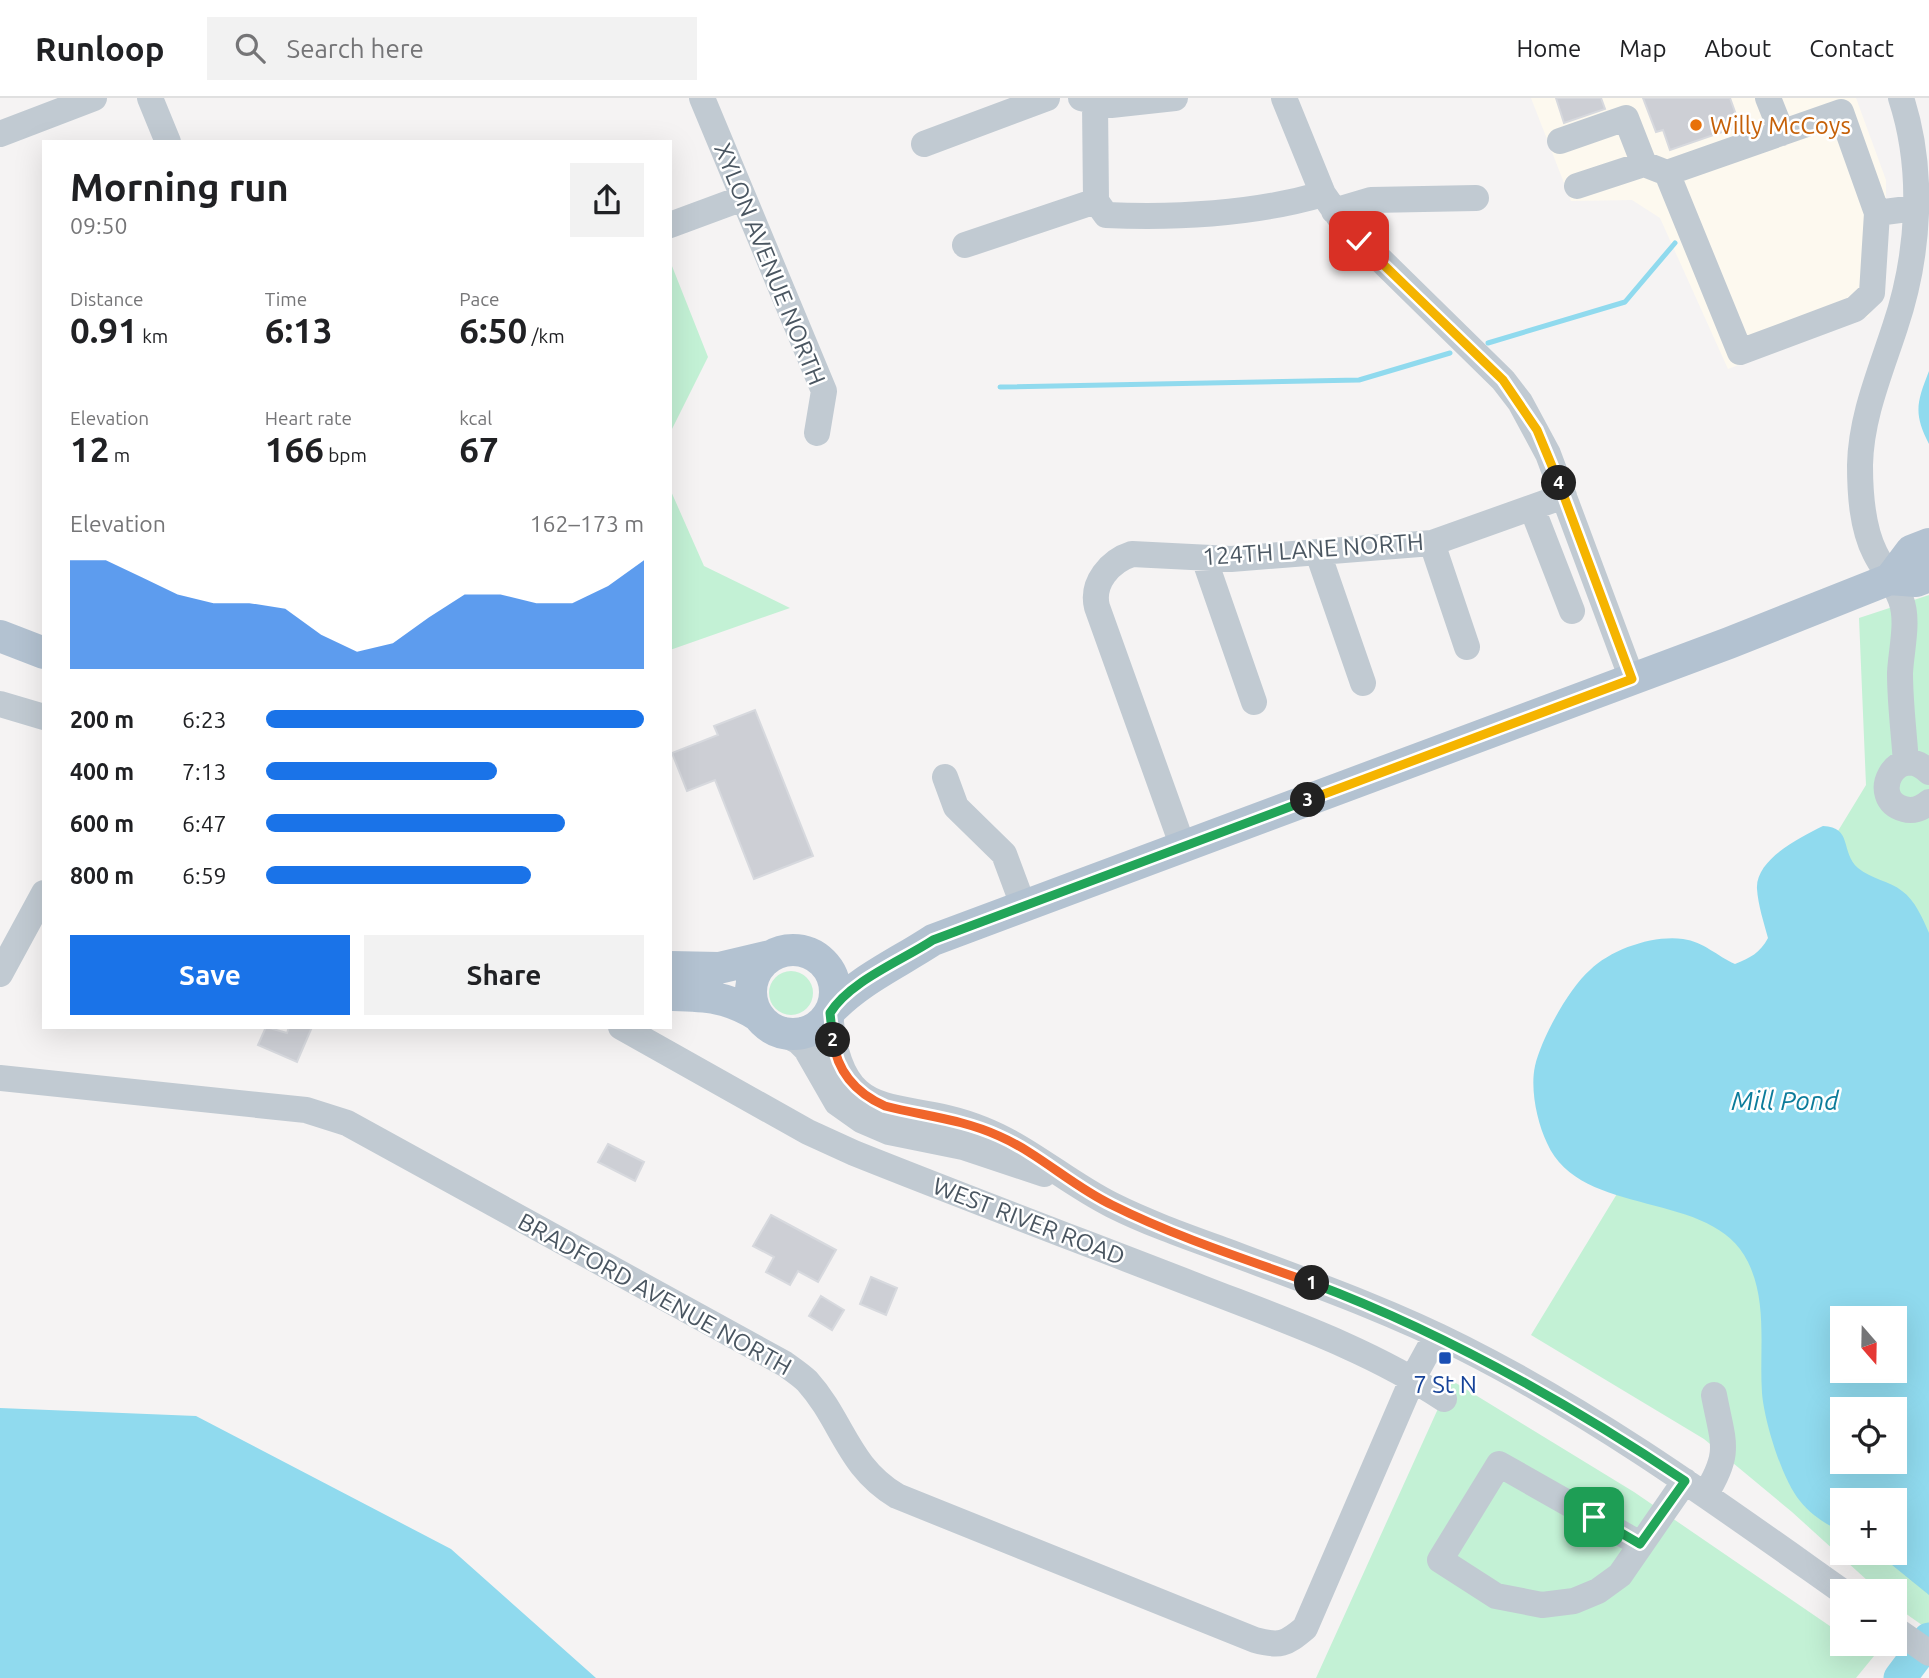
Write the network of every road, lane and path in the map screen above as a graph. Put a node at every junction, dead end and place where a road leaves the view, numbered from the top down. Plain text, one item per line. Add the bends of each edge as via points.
1 (94, 98) edge
2 (150, 98) edge
3 (702, 98) edge
4 (1047, 98) edge
5 (1175, 98) edge
6 (1284, 98) edge
7 (1768, 98) edge
8 (1901, 98) edge
9 (1088, 100) edge
10 (1838, 105) edge
11 (1782, 133) junction
12 (0, 134) edge
13 (167, 140) edge
14 (1560, 141) dead end
15 (924, 144) dead end
16 (1655, 169) junction
17 (1577, 186) dead end
18 (743, 198) junction
19 (1476, 198) dead end
20 (1096, 201) junction
21 (1328, 202) junction
22 (1916, 208) junction
23 (1877, 213) junction
24 (672, 224) edge
25 (965, 245) dead end
26 (817, 433) dead end
27 (1564, 496) junction
28 (1532, 508) junction
29 (1432, 543) junction
30 (1929, 544) edge
31 (1318, 553) junction
32 (1204, 558) junction
33 (1929, 576) edge
34 (1890, 579) junction
35 (1572, 611) dead end
36 (0, 636) edge
37 (1467, 647) dead end
38 (42, 652) edge
39 (1632, 679) junction
40 (1363, 682) dead end
41 (1254, 702) dead end
42 (0, 704) edge
43 (42, 716) edge
44 (1917, 768) edge
45 (945, 777) dead end
46 (1929, 802) edge
47 (1183, 847) junction
48 (42, 897) edge
49 (1023, 905) junction
50 (933, 940) junction
51 (770, 956) junction
52 (815, 956) junction
53 (672, 967) edge
54 (0, 974) edge
55 (672, 995) edge
56 (831, 1011) junction
57 (768, 1024) junction
58 (625, 1029) edge
59 (0, 1078) edge
60 (1069, 1182) junction
61 (1436, 1336) junction
62 (1413, 1378) junction
63 (1714, 1395) dead end
64 (1444, 1399) dead end
65 (1695, 1488) junction
66 (1640, 1544) junction
67 (1830, 1583) edge
68 (1907, 1638) edge
69 (1929, 1653) edge

1 - 12 street
2 - 13 street
3 - 18 street, XYLON AVENUE NORTH
4 - 15 street
5 - 9 street via 1111,105
6 - 21 street
7 - 11 street
8 - 22 street via 1911,140
9 - 20 street
10 - 11 street
10 - 23 street
11 - 16 street
14 - 16 street via 1626,118
16 - 17 street
16 - 23 street via 1740,352 1855,309 1872,293
18 - 24 street
18 - 26 street, XYLON AVENUE NORTH via 824,391
19 - 21 street
20 - 21 street via 1106,215 1146,217
20 - 25 street
21 - 27 street via 1359,241 1503,380 1537,430
22 - 23 street
22 - 34 street via 1907,285 1862,435 1862,509 1874,551
27 - 28 street, 124TH LANE NORTH
27 - 39 street
28 - 29 street, 124TH LANE NORTH
28 - 35 street
29 - 31 street, 124TH LANE NORTH
29 - 37 street
30 - 34 main road via 1911,551
31 - 32 street, 124TH LANE NORTH
31 - 40 street
32 - 41 street
32 - 47 street, 124TH LANE NORTH via 1150,553 1120,558 1096,590 1099,614
33 - 34 main road via 1916,581
34 - 39 main road
34 - 44 street via 1902,600 1900,674
36 - 38 main road
39 - 47 main road
42 - 43 street
44 - 46 street via 1899,766 1888,777 1889,798 1908,810
45 - 49 street via 956,807 1004,854
47 - 49 main road
48 - 54 street
49 - 50 main road
50 - 52 main road via 891,946 844,962
50 - 56 main road via 878,972
51 - 52 main road via 794,949
51 - 53 main road via 719,968
51 - 57 main road via 756,972 751,996
52 - 56 main road via 832,974
55 - 57 main road, WEST RIVER ROAD via 718,997 740,1004
56 - 57 main road via 811,1029 798,1033
56 - 60 street, WEST RIVER ROAD via 839,1065 865,1096 885,1106 950,1119 1001,1136
57 - 60 street, WEST RIVER ROAD via 798,1041 837,1102 874,1127 963,1147
58 - 62 street, WEST RIVER ROAD via 854,1153 1240,1303
59 - 62 street, BRADFORD AVENUE NORTH via 306,1110 347,1122 785,1364 806,1381 872,1479 897,1496 1274,1645 1290,1641 1305,1628
60 - 61 street, WEST RIVER ROAD via 1155,1224 1349,1297
61 - 62 street
61 - 65 street, WEST RIVER ROAD via 1549,1395
62 - 64 street, WEST RIVER ROAD
63 - 65 street via 1724,1451 1721,1470
65 - 66 street
65 - 67 street, WEST RIVER ROAD
66 - 66 street via 1499,1464 1440,1560 1496,1596 1542,1605 1574,1601 1598,1591 1620,1575
68 - 69 street

